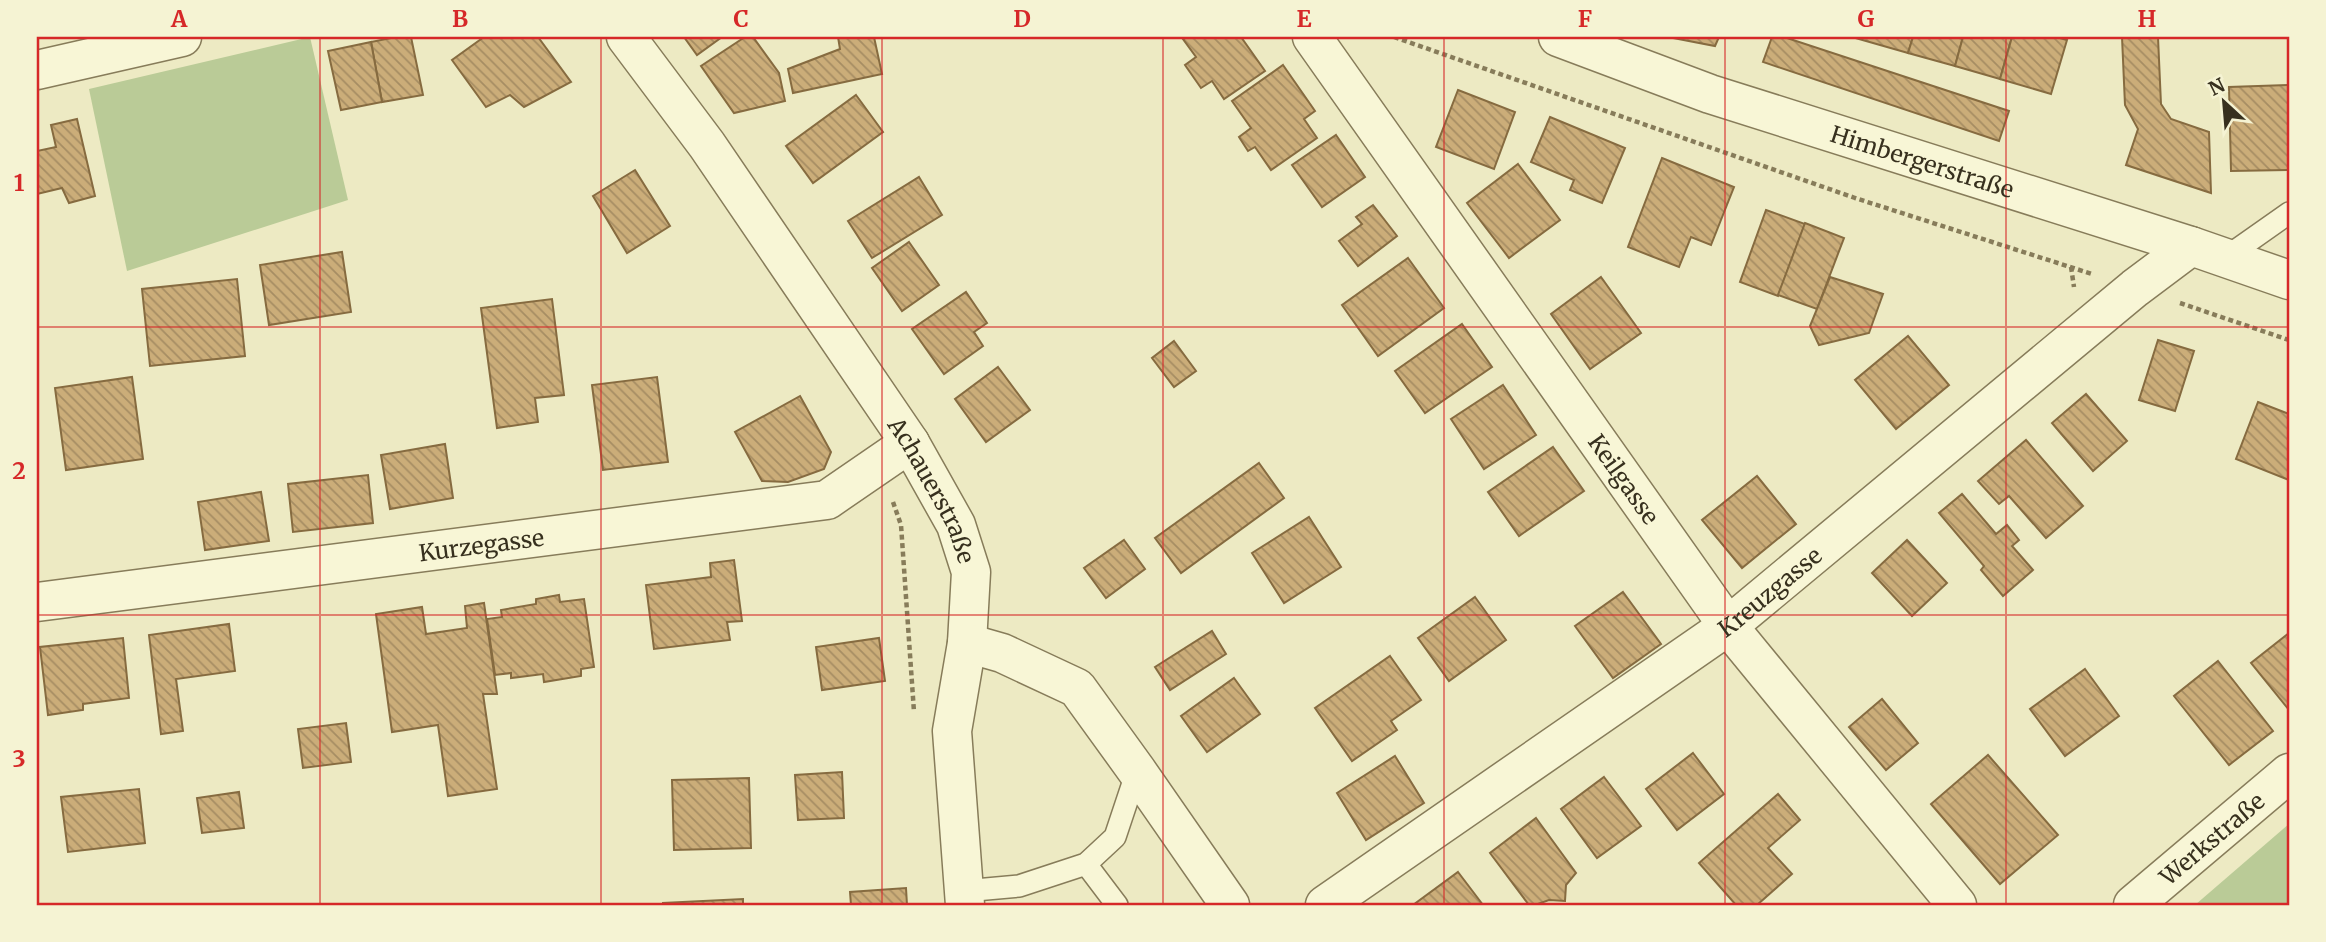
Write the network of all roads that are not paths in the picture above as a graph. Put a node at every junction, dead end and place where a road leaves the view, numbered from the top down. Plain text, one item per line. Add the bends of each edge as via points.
1 (182, 37) edge
2 (626, 37) edge
3 (1312, 37) edge
4 (1558, 37) edge
5 (99, 46) edge
6 (37, 70) edge
7 (2289, 213) edge
8 (2208, 252) junction
9 (2289, 280) edge
10 (895, 453) junction
11 (37, 602) edge
12 (1728, 626) junction
13 (967, 643) junction
14 (1137, 771) junction
15 (2289, 773) edge
16 (1086, 864) junction
17 (1020, 896) edge
18 (965, 898) edge
19 (1117, 905) edge
20 (1230, 905) edge
21 (1325, 905) edge
22 (1957, 905) edge
23 (2133, 905) edge

1 - 5 street
2 - 10 street, Achauerstraße via 707,145
3 - 12 street, Keilgasse
4 - 8 street, Himbergerstraße via 1710,94
5 - 6 street
7 - 8 lane
8 - 9 street, Himbergerstraße
8 - 12 street, Kreuzgasse via 2135,288
10 - 11 street, Kurzegasse via 827,500
10 - 13 street, Achauerstraße via 956,525 971,572
12 - 21 street, Kreuzgasse
12 - 22 street, Keilgasse
13 - 14 street via 1002,653 1077,688
13 - 18 street, Achauerstraße via 952,731
14 - 16 lane via 1115,837
14 - 20 street
15 - 23 street, Werkstraße
16 - 17 lane
16 - 19 lane
17 - 18 lane

